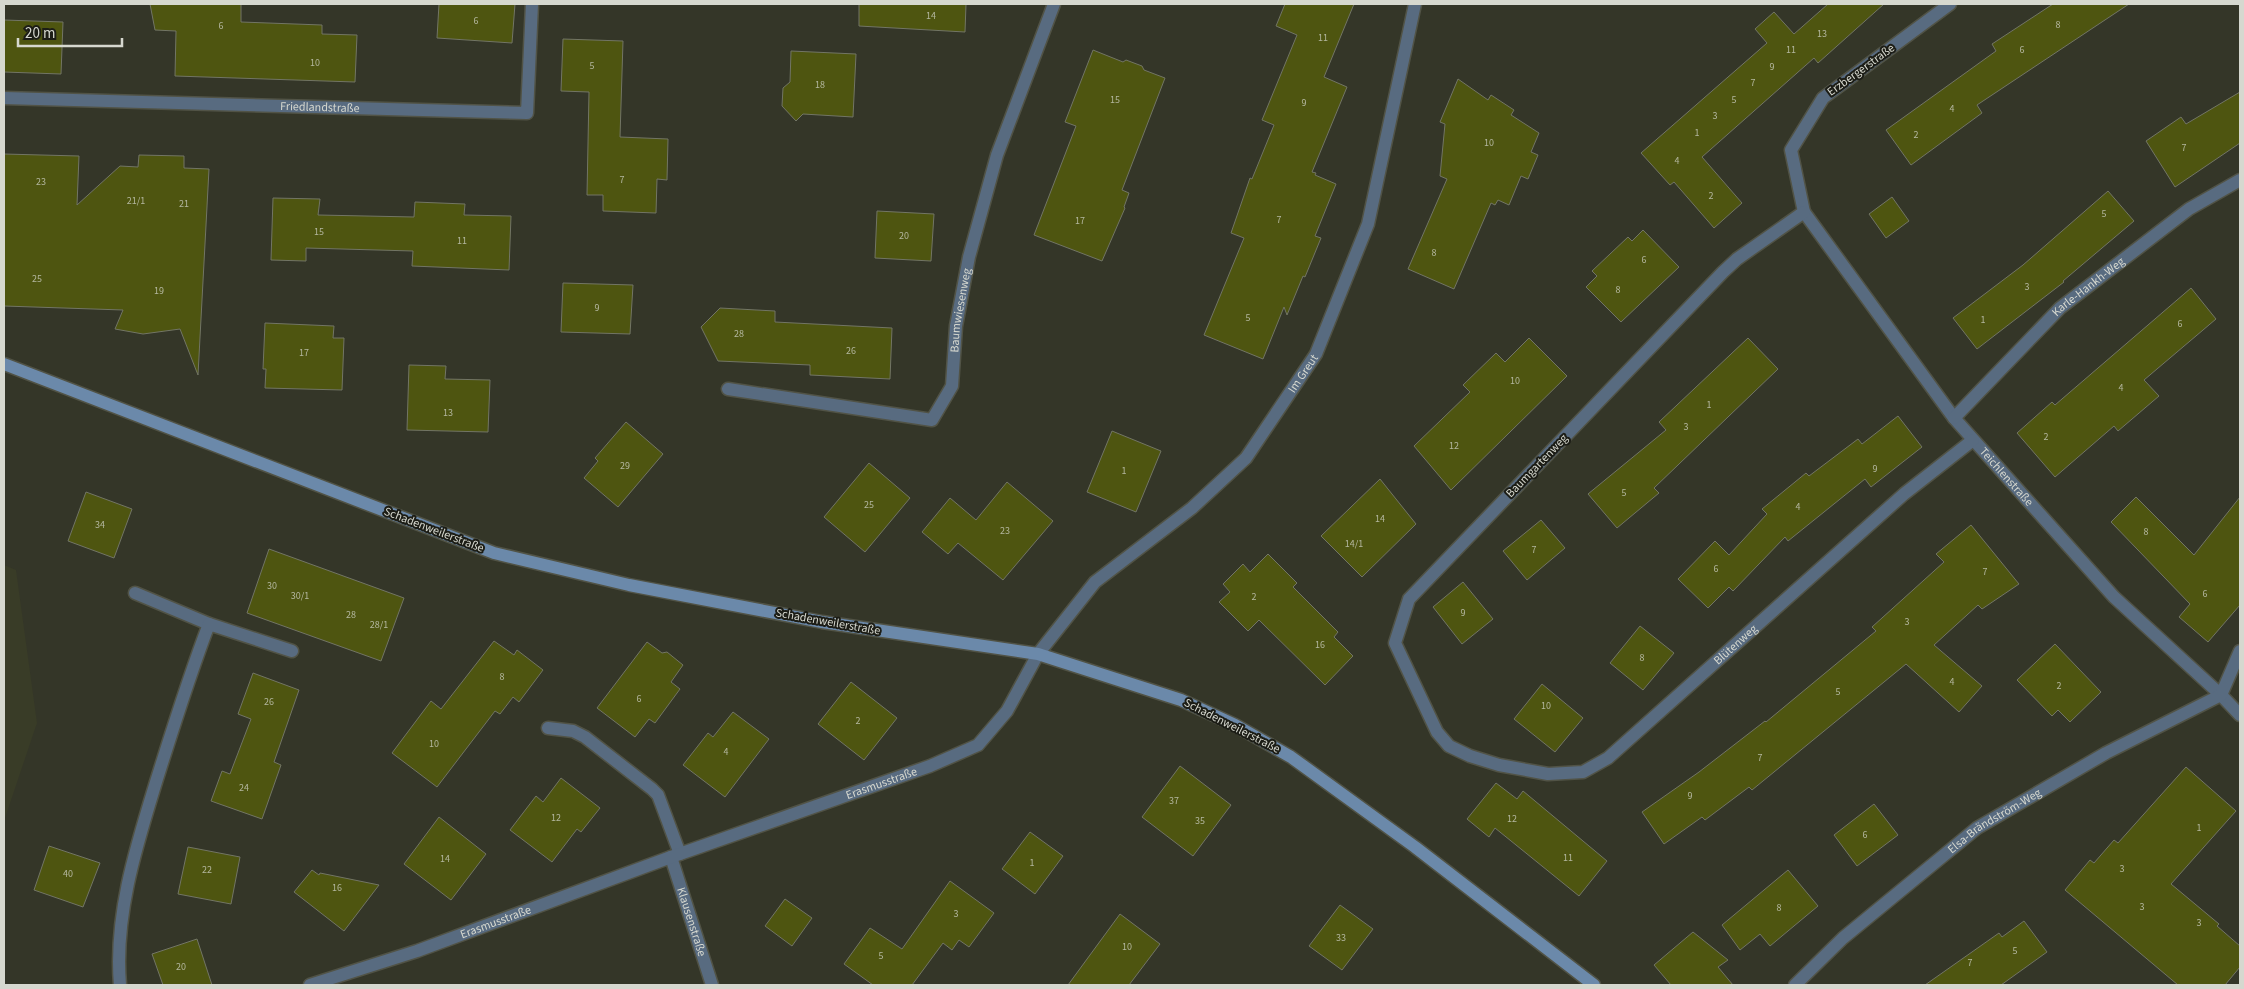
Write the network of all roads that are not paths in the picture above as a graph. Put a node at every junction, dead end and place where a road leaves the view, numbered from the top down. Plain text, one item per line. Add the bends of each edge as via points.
1 (532, 4) edge
2 (1054, 4) edge
3 (1415, 4) edge
4 (1950, 4) edge
5 (4, 98) edge
6 (2240, 180) edge
7 (1804, 212) junction
8 (4, 364) edge
9 (728, 389) dead end
10 (1954, 418) junction
11 (1973, 440) junction
12 (136, 593) dead end
13 (209, 624) junction
14 (292, 651) dead end
15 (2240, 651) edge
16 (1038, 654) junction
17 (2221, 695) junction
18 (2240, 716) edge
19 (548, 728) dead end
20 (1470, 756) joint
21 (676, 856) junction
22 (120, 985) edge
23 (310, 985) edge
24 (712, 985) edge
25 (1594, 985) edge
26 (1794, 985) edge

1 - 5 street, Friedlandstraße via 526,113
2 - 9 street, Baumwiesenweg via 996,155 969,257 956,326 952,386 932,420
3 - 16 street, Im Greut via 1368,224 1316,354 1246,458 1192,508 1094,582
4 - 7 street, Erzbergerstraße via 1823,98 1791,150
6 - 10 street, Karle-Hankh-Weg via 2189,208 2060,308
7 - 10 street, Teichlenstraße
7 - 20 street, Baumgartenweg via 1723,272 1409,599 1396,643 1437,732 1449,746
8 - 16 street, Schadenweilerstraße via 494,553 629,585 822,622
10 - 11 street, Teichlenstraße
11 - 17 street, Teichlenstraße via 2114,597
11 - 20 street, Blütenweg via 1904,494 1608,758 1583,772 1548,774
12 - 13 street
13 - 14 street
13 - 22 street via 184,691 131,865 118,956
15 - 17 street
16 - 21 street, Erasmusstraße via 1007,711 978,745 930,766
16 - 25 street, Schadenweilerstraße via 1180,700 1235,725 1291,757 1415,847
17 - 18 street, Teichlenstraße
17 - 26 street, Elsa-Brändström-Weg via 2106,753 1977,828 1843,938
19 - 21 street via 573,731 586,737 652,789 663,806
21 - 23 street, Erasmusstraße via 417,951
21 - 24 street, Klausenstraße

